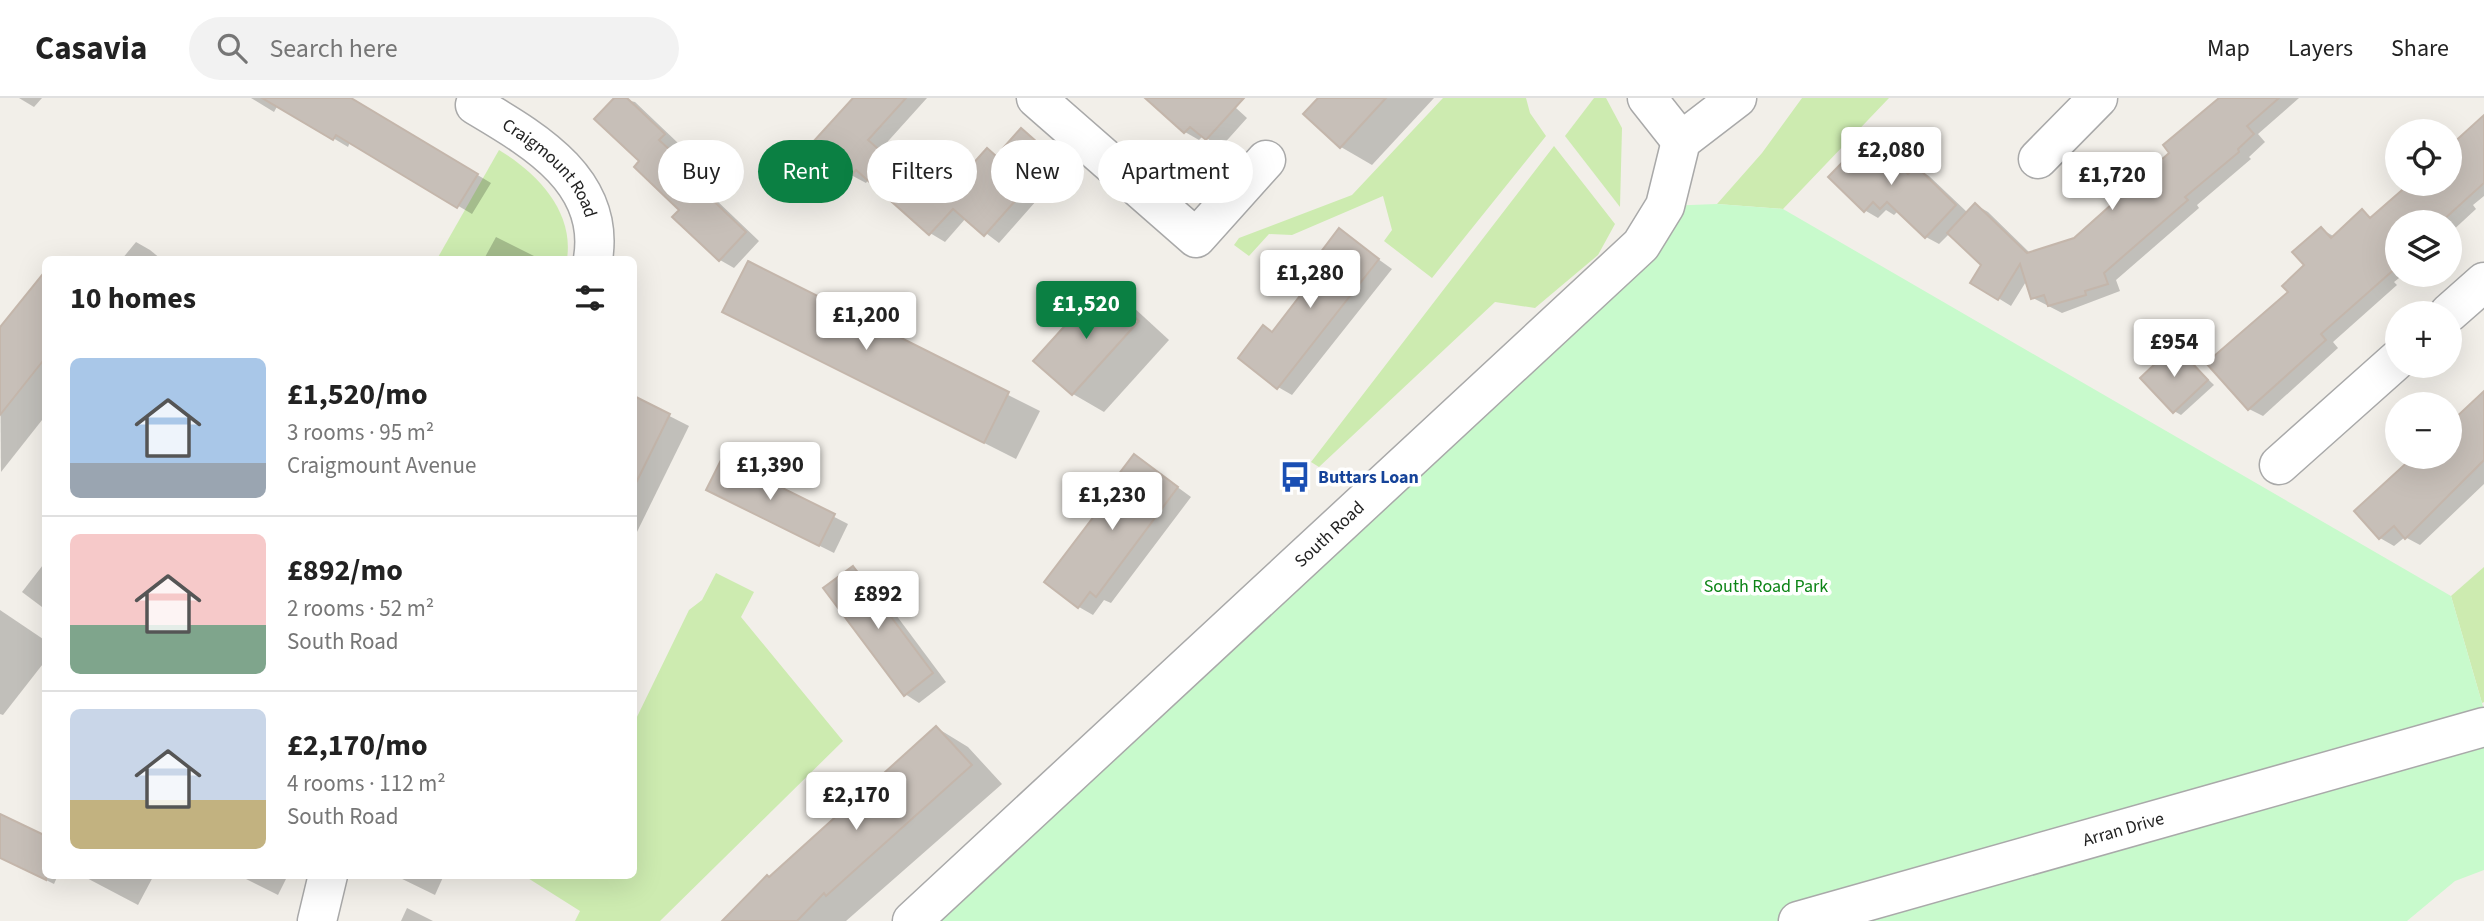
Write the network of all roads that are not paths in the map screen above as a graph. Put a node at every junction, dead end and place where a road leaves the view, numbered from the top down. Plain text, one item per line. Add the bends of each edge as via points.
1 (1036, 98) edge
2 (1647, 98) edge
3 (1738, 98) edge
4 (2098, 98) edge
5 (472, 100) edge
6 (1681, 141) junction
7 (2038, 159) dead end
8 (1266, 160) dead end
9 (594, 256) edge
10 (2484, 282) edge
11 (2462, 301) edge
12 (2385, 371) edge
13 (2279, 465) dead end
14 (2484, 727) edge
15 (2448, 737) junction
16 (2484, 751) edge
17 (327, 879) edge
18 (317, 921) edge
19 (912, 921) edge
20 (1798, 921) edge

1 - 8 street via 1196,238
2 - 6 street
3 - 6 street
4 - 7 street
5 - 9 street, Craigmount Road via 533,139 565,167 585,200 597,238
6 - 19 street, South Road via 1665,206 1641,245
10 - 11 street
12 - 13 street
14 - 15 street, Arran Drive
15 - 16 street
15 - 20 street, Arran Drive
17 - 18 street

